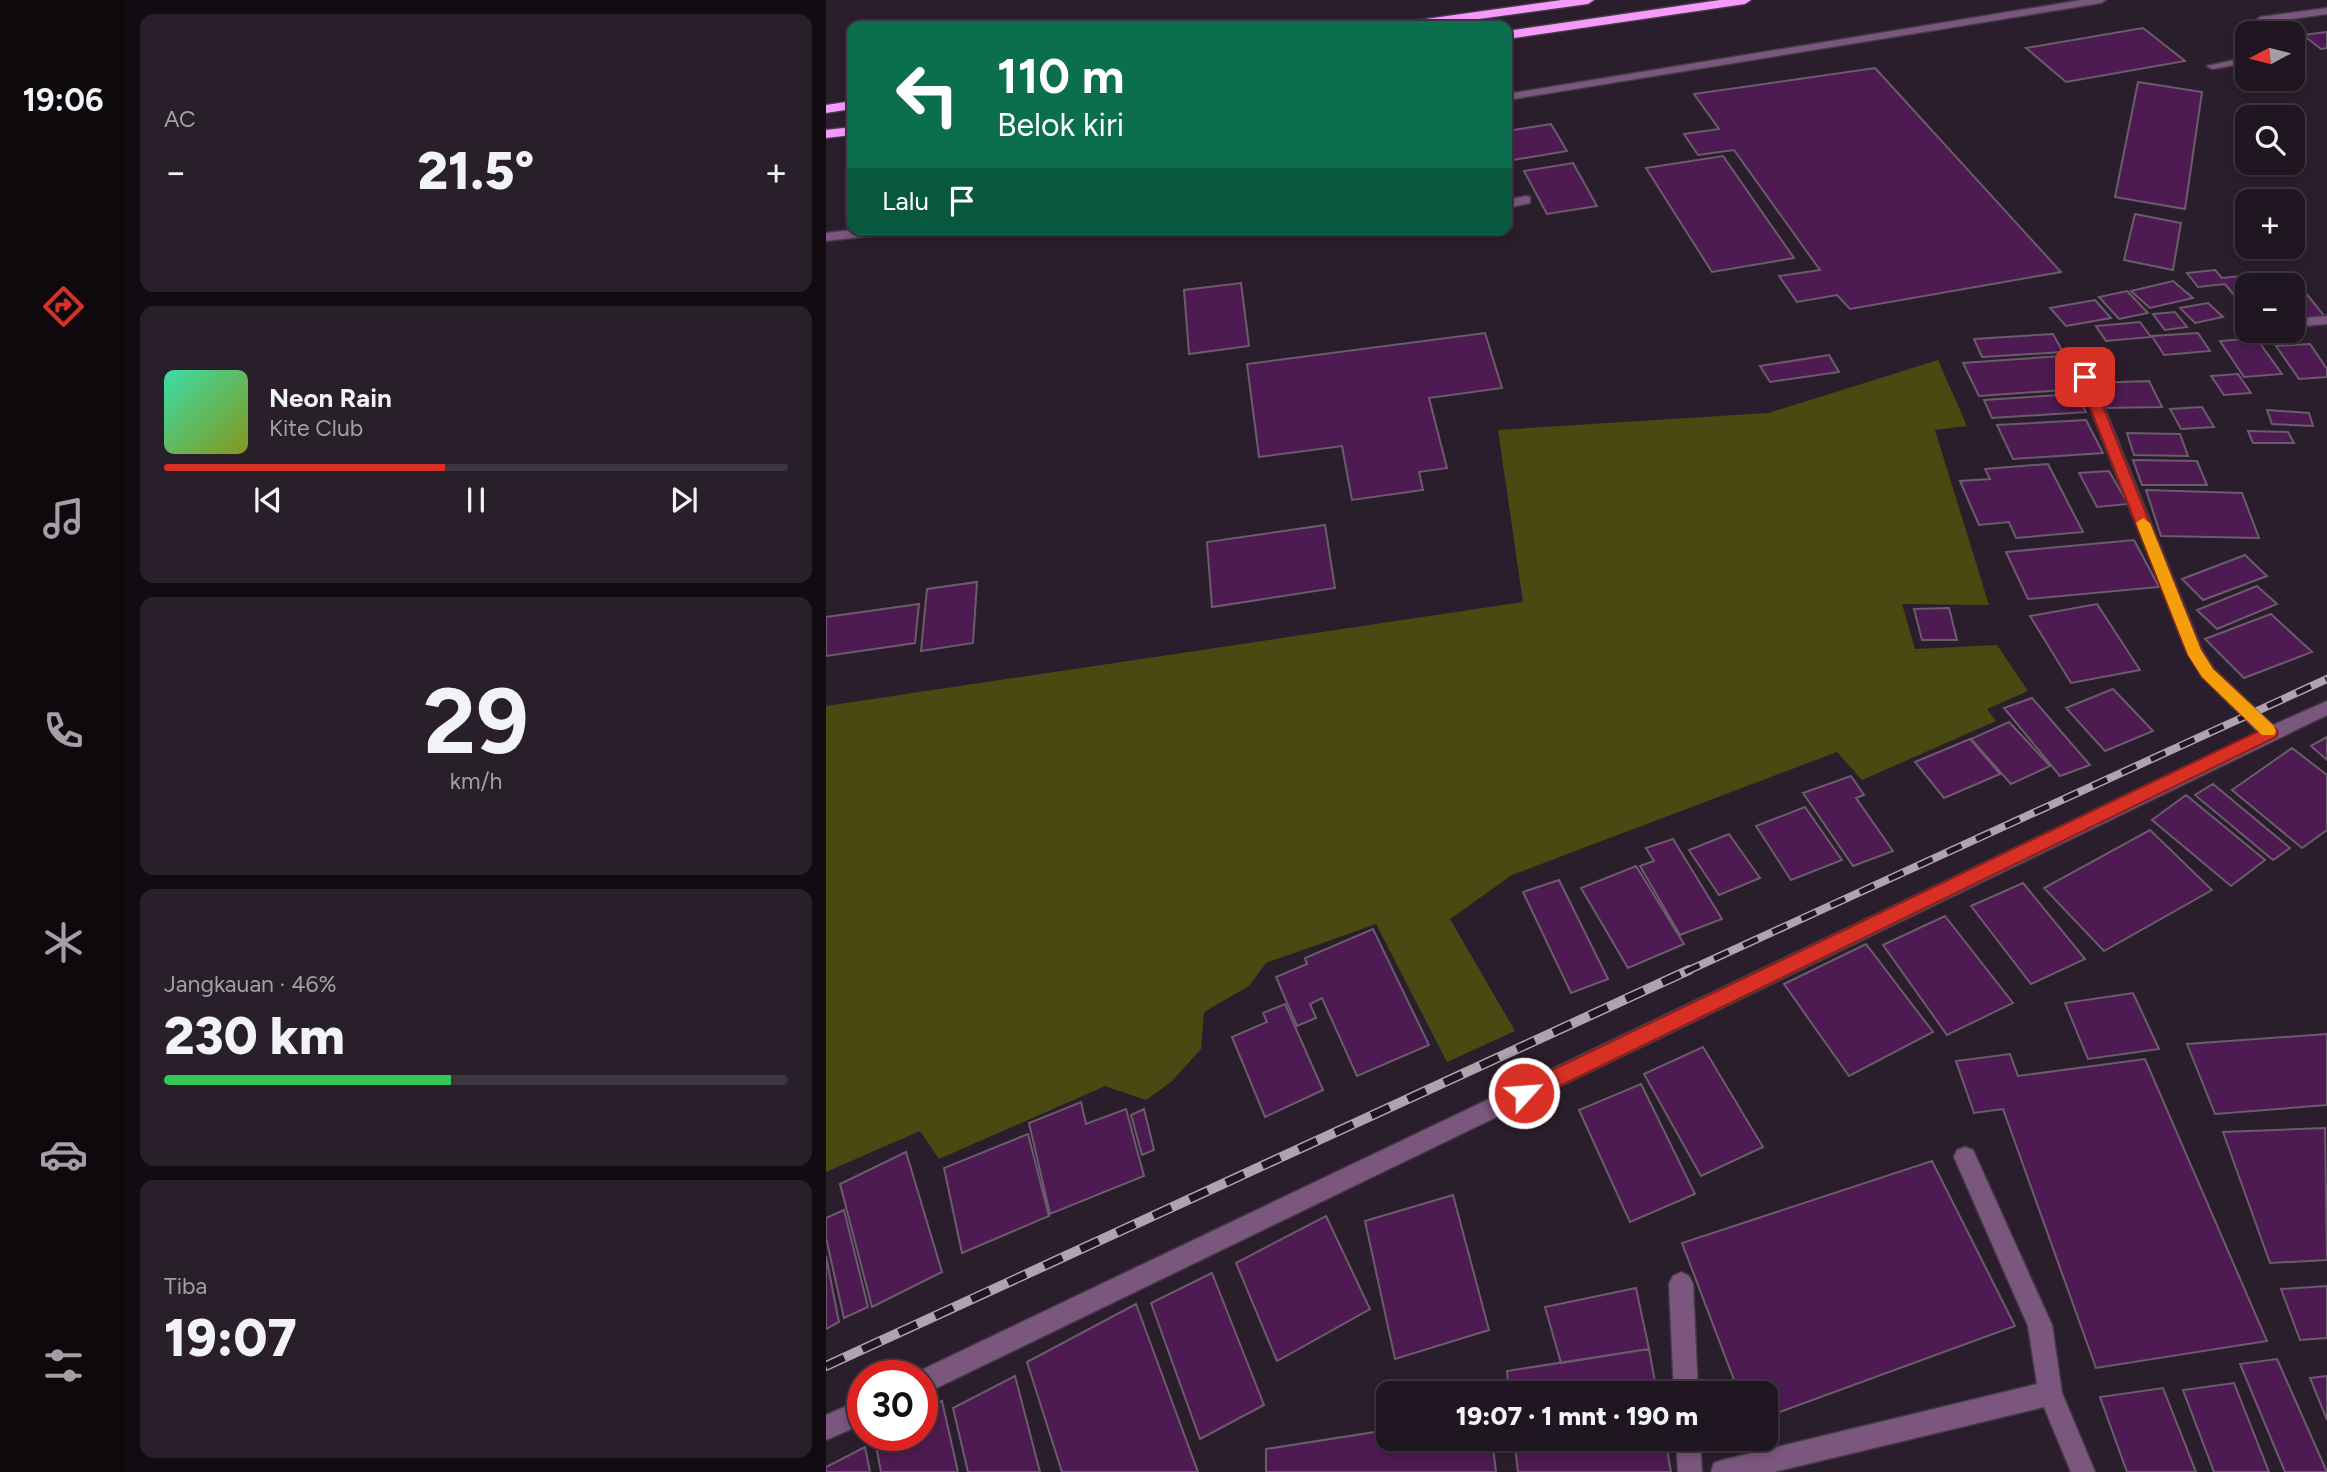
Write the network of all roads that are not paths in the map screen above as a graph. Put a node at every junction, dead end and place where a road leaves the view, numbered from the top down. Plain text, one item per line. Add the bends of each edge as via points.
1 (1588, 0) edge
2 (1745, 0) edge
3 (2101, 0) edge
4 (2327, 11) edge
5 (1439, 21) edge
6 (2260, 21) edge
7 (1512, 34) edge
8 (2235, 62) edge
9 (2212, 66) dead end
10 (1512, 96) edge
11 (847, 106) edge
12 (826, 109) edge
13 (847, 132) edge
14 (826, 134) edge
15 (1526, 200) dead end
16 (1512, 203) edge
17 (847, 235) edge
18 (826, 237) edge
19 (2327, 320) edge
20 (2305, 322) edge
21 (2075, 352) dead end
22 (2327, 707) edge
23 (2270, 733) junction
24 (1965, 1157) dead end
25 (1681, 1284) dead end
26 (938, 1376) edge
27 (1685, 1381) edge
28 (2050, 1393) junction
29 (847, 1418) edge
30 (826, 1428) edge
31 (1689, 1451) edge
32 (1690, 1472) edge
33 (1723, 1472) edge
34 (2083, 1472) edge

1 - 5 highway
2 - 7 highway
3 - 10 street
4 - 6 street
8 - 9 street
11 - 12 highway
13 - 14 highway
15 - 16 street
17 - 18 street
19 - 20 street
21 - 23 street via 2194,651 2208,673
22 - 23 street
23 - 26 street
24 - 28 street via 2040,1325
25 - 27 street
28 - 33 street
28 - 34 street
29 - 30 street
31 - 32 street

